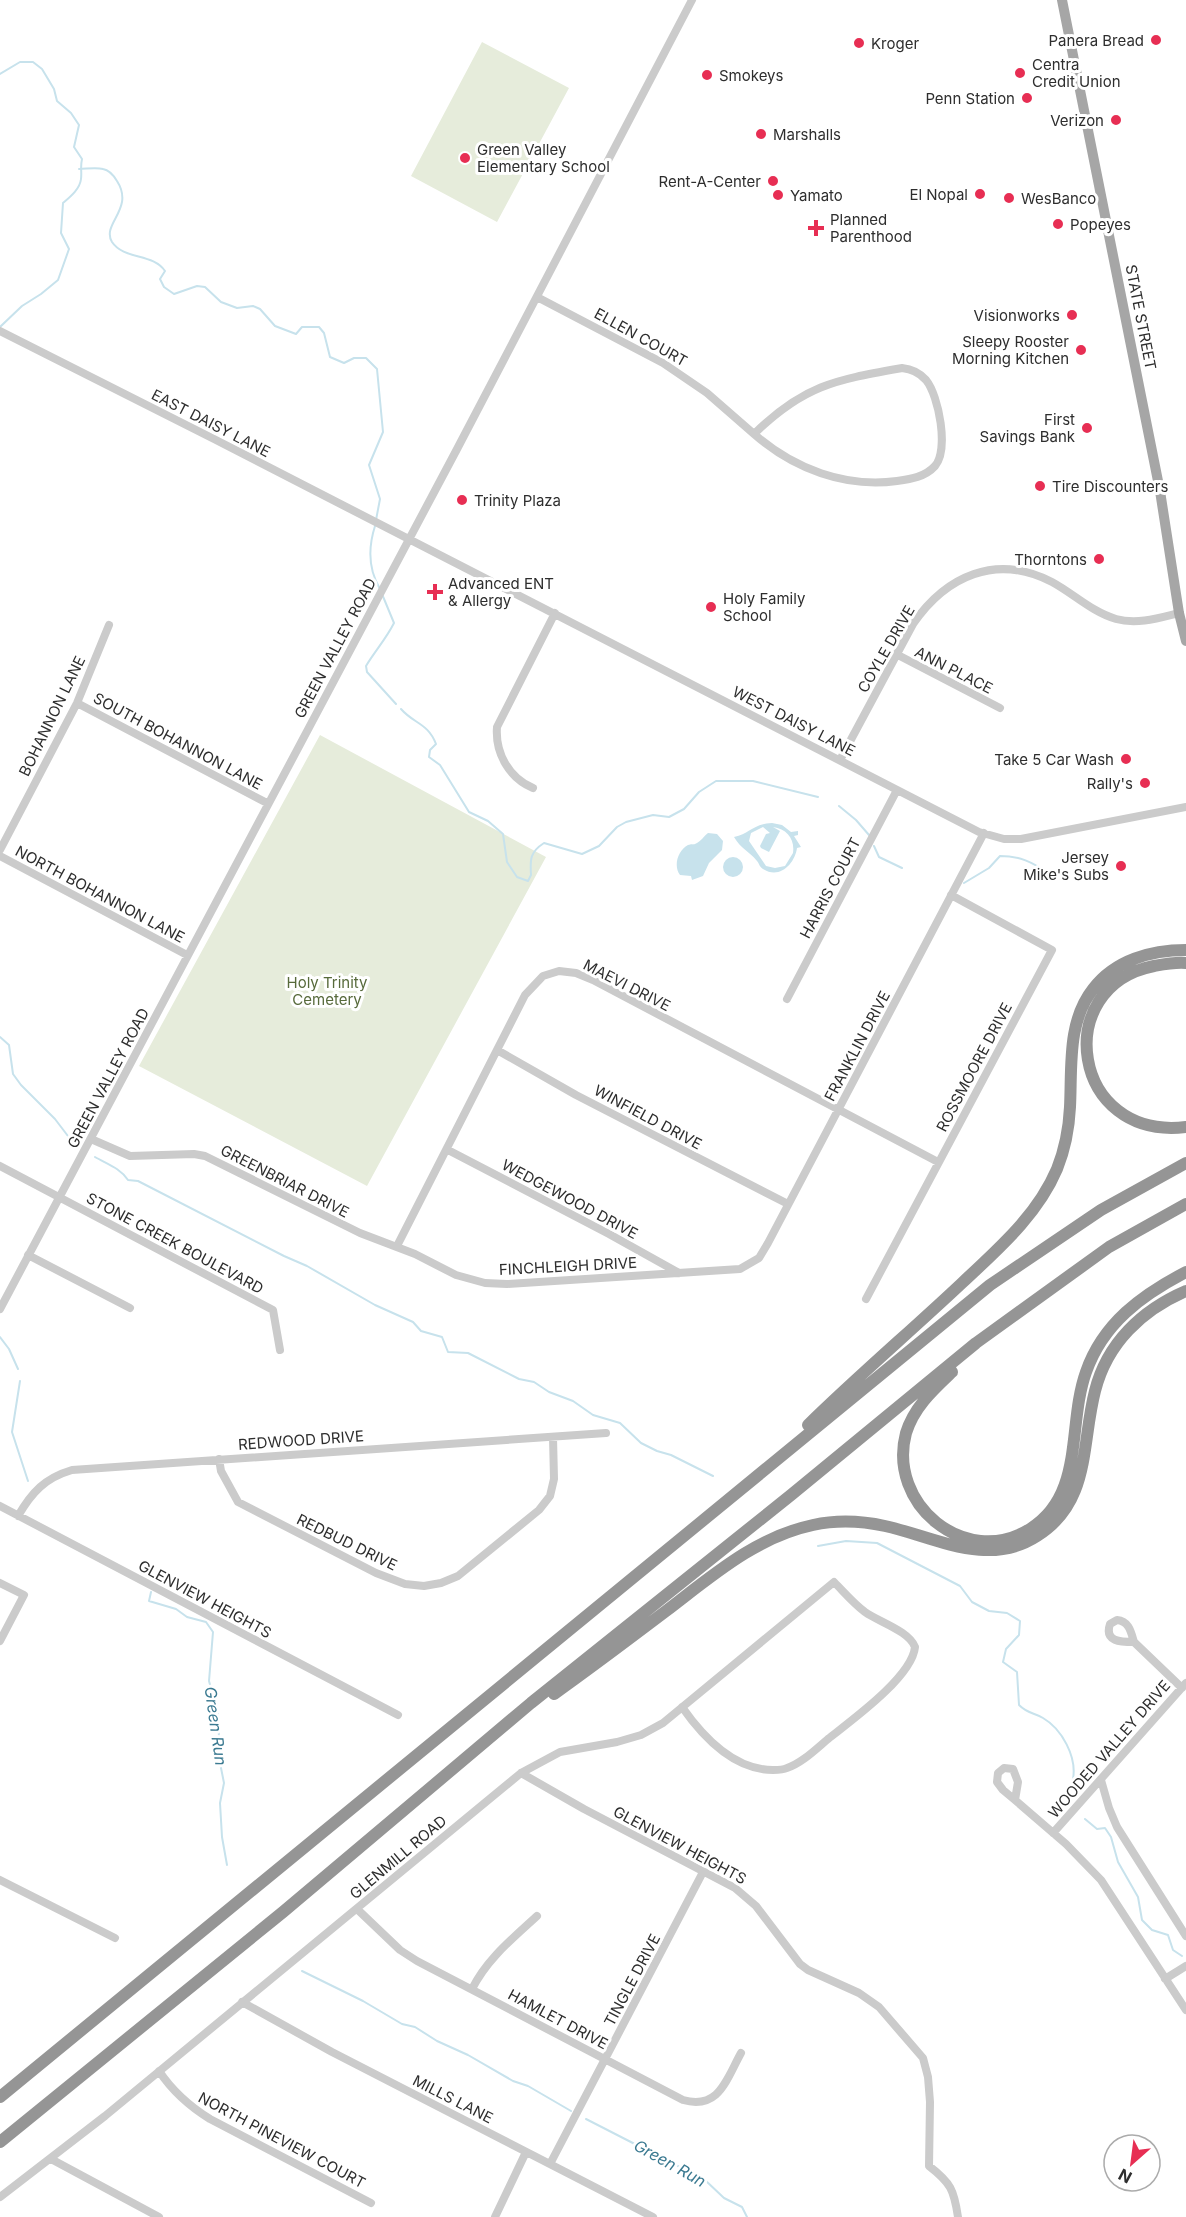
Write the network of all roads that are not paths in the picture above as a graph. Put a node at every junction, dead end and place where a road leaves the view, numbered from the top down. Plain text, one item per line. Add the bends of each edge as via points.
1 (692, 0) edge
2 (1062, 0) edge
3 (537, 297) junction
4 (3, 333) edge
5 (754, 434) junction
6 (408, 540) junction
7 (1179, 613) junction
8 (555, 614) junction
9 (109, 625) dead end
10 (1186, 641) edge
11 (896, 654) junction
12 (77, 703) junction
13 (1000, 708) dead end
14 (840, 760) junction
15 (533, 788) dead end
16 (897, 790) junction
17 (267, 803) junction
18 (1186, 807) edge
19 (984, 833) junction
20 (0, 850) edge
21 (0, 856) edge
22 (951, 895) junction
23 (1183, 950) edge
24 (187, 955) junction
25 (1186, 963) edge
26 (1162, 964) junction
27 (1186, 969) edge
28 (788, 999) dead end
29 (497, 1050) junction
30 (839, 1109) junction
31 (1186, 1127) edge
32 (91, 1139) junction
33 (448, 1150) junction
34 (938, 1162) junction
35 (1186, 1162) edge
36 (0, 1166) edge
37 (60, 1197) junction
38 (788, 1204) junction
39 (1186, 1204) edge
40 (397, 1246) junction
41 (28, 1255) junction
42 (747, 1267) joint
43 (1186, 1272) edge
44 (680, 1273) junction
45 (1186, 1291) edge
46 (866, 1299) dead end
47 (130, 1308) dead end
48 (0, 1309) edge
49 (1022, 1309) junction
50 (280, 1350) dead end
51 (606, 1433) dead end
52 (553, 1437) junction
53 (219, 1459) junction
54 (750, 1481) junction
55 (0, 1506) edge
56 (18, 1516) junction
57 (0, 1583) edge
58 (0, 1641) edge
59 (1134, 1642) dead end
60 (1184, 1685) edge
61 (682, 1707) junction
62 (398, 1715) dead end
63 (474, 1751) junction
64 (521, 1773) junction
65 (1101, 1780) junction
66 (1015, 1800) dead end
67 (1053, 1833) junction
68 (704, 1872) junction
69 (0, 1880) edge
70 (357, 1908) junction
71 (537, 1916) dead end
72 (1186, 1936) edge
73 (115, 1938) dead end
74 (1186, 1966) edge
75 (1166, 1978) junction
76 (472, 1989) junction
77 (242, 2002) junction
78 (1186, 2010) edge
79 (741, 2053) dead end
80 (605, 2059) junction
81 (159, 2071) junction
82 (0, 2097) edge
83 (0, 2142) edge
84 (526, 2152) junction
85 (51, 2159) junction
86 (550, 2164) junction
87 (0, 2197) edge
88 (371, 2203) dead end
89 (159, 2217) edge
90 (495, 2217) edge
91 (653, 2217) edge
92 (958, 2217) edge

1 - 3 street, GREEN VALLEY ROAD
2 - 7 main road, STATE STREET via 1160,491
3 - 5 street, ELLEN COURT via 663,363 707,393
3 - 6 street, GREEN VALLEY ROAD
4 - 6 street, EAST DAISY LANE
5 - 5 street, ELLEN COURT via 800,465 844,480 867,483 920,476 935,466 942,452 940,423 930,386 919,373 902,368 814,388 780,410
6 - 8 street, WEST DAISY LANE
6 - 17 street, GREEN VALLEY ROAD
7 - 10 main road, STATE STREET
7 - 11 street, COYLE DRIVE via 1140,621 1117,619 1035,575 1008,570 980,573 951,584 926,606
8 - 14 street, WEST DAISY LANE
8 - 15 street via 497,727 498,746 510,772
9 - 12 street, BOHANNON LANE
11 - 13 street, ANN PLACE
11 - 14 street, COYLE DRIVE
12 - 17 street, SOUTH BOHANNON LANE
12 - 20 street, BOHANNON LANE
14 - 16 street, WEST DAISY LANE
16 - 19 street, WEST DAISY LANE
16 - 28 street, HARRIS COURT
17 - 24 street, GREEN VALLEY ROAD
18 - 19 street, WEST DAISY LANE via 1021,839
19 - 22 street, FRANKLIN DRIVE
21 - 24 street, NORTH BOHANNON LANE
22 - 30 street, FRANKLIN DRIVE
22 - 34 street, ROSSMOORE DRIVE via 1052,950
23 - 54 highway via 1146,955 1116,967 1092,989 1074,1036 1064,1149 1048,1187 1023,1223
24 - 32 street, GREEN VALLEY ROAD
25 - 26 highway
26 - 27 highway
26 - 31 highway via 1131,973 1106,993 1090,1023 1087,1055 1096,1086 1118,1111 1148,1126
29 - 30 street, MAEVI DRIVE via 531,987 543,976 567,971 593,980
29 - 33 street, MAEVI DRIVE
29 - 38 street, WINFIELD DRIVE
30 - 34 street, MAEVI DRIVE
30 - 38 street, FRANKLIN DRIVE
32 - 37 street, GREEN VALLEY ROAD
32 - 40 street, GREENBRIAR DRIVE via 130,1156 205,1156 350,1228
33 - 40 street, MAEVI DRIVE
33 - 44 street, WEDGEWOOD DRIVE
34 - 46 street, ROSSMOORE DRIVE
35 - 54 highway via 1091,1216 990,1285
36 - 37 street
37 - 41 street, GREEN VALLEY ROAD
37 - 50 street, STONE CREEK BOULEVARD via 273,1310
38 - 42 street, FRANKLIN DRIVE via 759,1258
39 - 49 highway via 1109,1247
40 - 44 street, FINCHLEIGH DRIVE via 456,1275 485,1283
41 - 47 street
41 - 48 street, GREEN VALLEY ROAD
42 - 44 street, FINCHLEIGH DRIVE
43 - 49 highway via 1126,1311 1094,1354 1081,1388 1068,1478 1054,1508 1029,1530 1013,1537 960,1537 930,1518 910,1488 904,1470 906,1434 923,1400
45 - 63 highway via 1141,1317 1109,1356 1095,1389 1083,1464 1072,1499 1063,1514 1036,1538 1012,1548 985,1551 885,1526 838,1522 769,1539 726,1565
49 - 63 highway
51 - 52 street, REDWOOD DRIVE
52 - 53 street, REDWOOD DRIVE
52 - 53 street, REDBUD DRIVE via 553,1488 545,1503 466,1571 450,1580 424,1586 405,1584 376,1573 238,1502 220,1470
53 - 56 street, REDWOOD DRIVE via 72,1470 40,1486
54 - 82 highway
55 - 56 street, GLENVIEW HEIGHTS
56 - 62 street, GLENVIEW HEIGHTS
57 - 58 street via 24,1595
59 - 60 street
60 - 65 street, WOODED VALLEY DRIVE
61 - 61 street, GLENMILL ROAD via 834,1582 867,1614 909,1638 915,1647 903,1672 883,1693 785,1769 745,1764 726,1753 710,1741
61 - 64 street, GLENMILL ROAD via 641,1735 560,1752
63 - 83 highway
64 - 68 street, GLENVIEW HEIGHTS
64 - 70 street, GLENMILL ROAD
65 - 67 street, WOODED VALLEY DRIVE
65 - 72 street via 1118,1827
66 - 67 street
67 - 75 street via 1101,1880
68 - 80 street, TINGLE DRIVE
68 - 92 street, GLENVIEW HEIGHTS via 735,1888 756,1906 792,1956 808,1970 840,1983 879,2007 923,2058 930,2102 929,2166 954,2193
69 - 73 street
70 - 76 street, HAMLET DRIVE via 400,1950
70 - 77 street, GLENMILL ROAD
71 - 76 street via 498,1951
74 - 75 street
75 - 78 street
76 - 80 street, HAMLET DRIVE
77 - 81 street, GLENMILL ROAD
77 - 84 street, MILLS LANE
79 - 80 street, HAMLET DRIVE via 717,2094 698,2103 683,2100
80 - 86 street, TINGLE DRIVE
81 - 85 street, GLENMILL ROAD
81 - 88 street, NORTH PINEVIEW COURT via 174,2091 202,2114
84 - 86 street, MILLS LANE
84 - 90 street
85 - 87 street, GLENMILL ROAD
85 - 89 street
86 - 91 street, MILLS LANE

